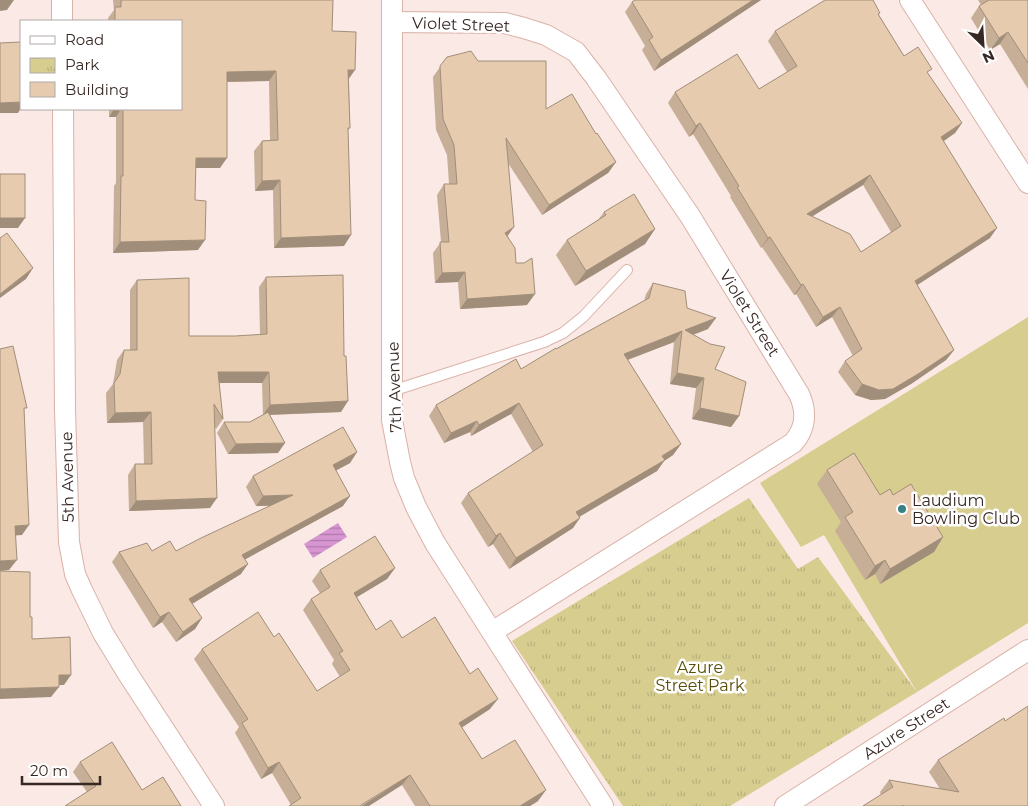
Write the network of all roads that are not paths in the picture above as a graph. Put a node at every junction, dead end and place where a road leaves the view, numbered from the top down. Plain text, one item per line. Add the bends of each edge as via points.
1 (62, 0) edge
2 (392, 0) edge
3 (910, 0) edge
4 (62, 20) edge
5 (392, 22) junction
6 (62, 110) edge
7 (1028, 183) edge
8 (627, 270) dead end
9 (392, 391) junction
10 (492, 632) junction
11 (1028, 650) edge
12 (214, 806) edge
13 (603, 806) edge
14 (784, 806) edge

1 - 4 street
2 - 5 street, 7th Avenue
3 - 7 street
5 - 9 street, 7th Avenue
5 - 10 street, Violet Street via 505,24 546,35 576,52 690,216 799,394 804,411 805,421 793,443
6 - 12 street, 5th Avenue via 71,559 103,633
8 - 9 lane via 583,318 563,333
9 - 10 street, 7th Avenue via 392,420 410,493 435,543
10 - 13 street, 7th Avenue
11 - 14 street, Azure Street

